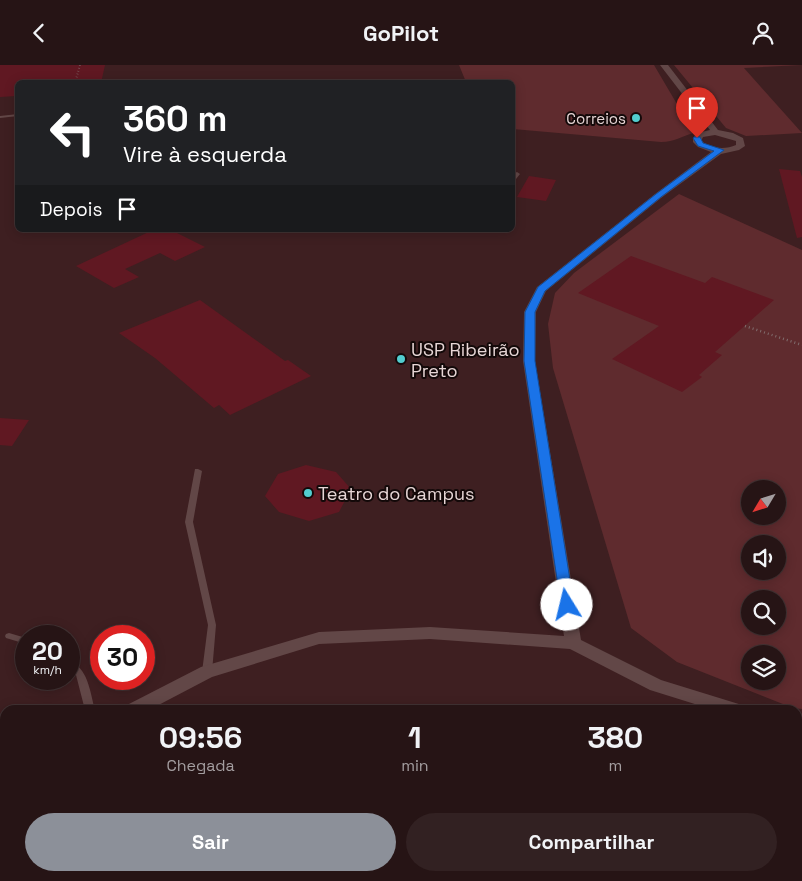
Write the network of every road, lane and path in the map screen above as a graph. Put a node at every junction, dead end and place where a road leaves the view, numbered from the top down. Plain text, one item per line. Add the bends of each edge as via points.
1 (80, 65) edge
2 (664, 65) edge
3 (76, 80) edge
4 (15, 115) edge
5 (0, 117) edge
6 (715, 132) junction
7 (720, 150) junction
8 (517, 174) dead end
9 (515, 178) edge
10 (745, 326) dead end
11 (802, 345) edge
12 (198, 471) dead end
13 (8, 636) dead end
14 (15, 638) edge
15 (573, 643) junction
16 (80, 673) edge
17 (207, 673) junction
18 (89, 705) edge
19 (143, 705) edge
20 (720, 705) edge

1 - 3 path
2 - 6 street
4 - 5 lane
6 - 7 street via 700,135 697,142
6 - 7 street via 736,137 742,143 733,150
7 - 15 street via 541,289 530,312 530,361
8 - 9 lane
10 - 11 path
12 - 17 lane via 189,522 212,625
13 - 14 lane
15 - 17 street via 430,633 319,638
15 - 20 street via 656,685
16 - 18 lane
17 - 19 street

